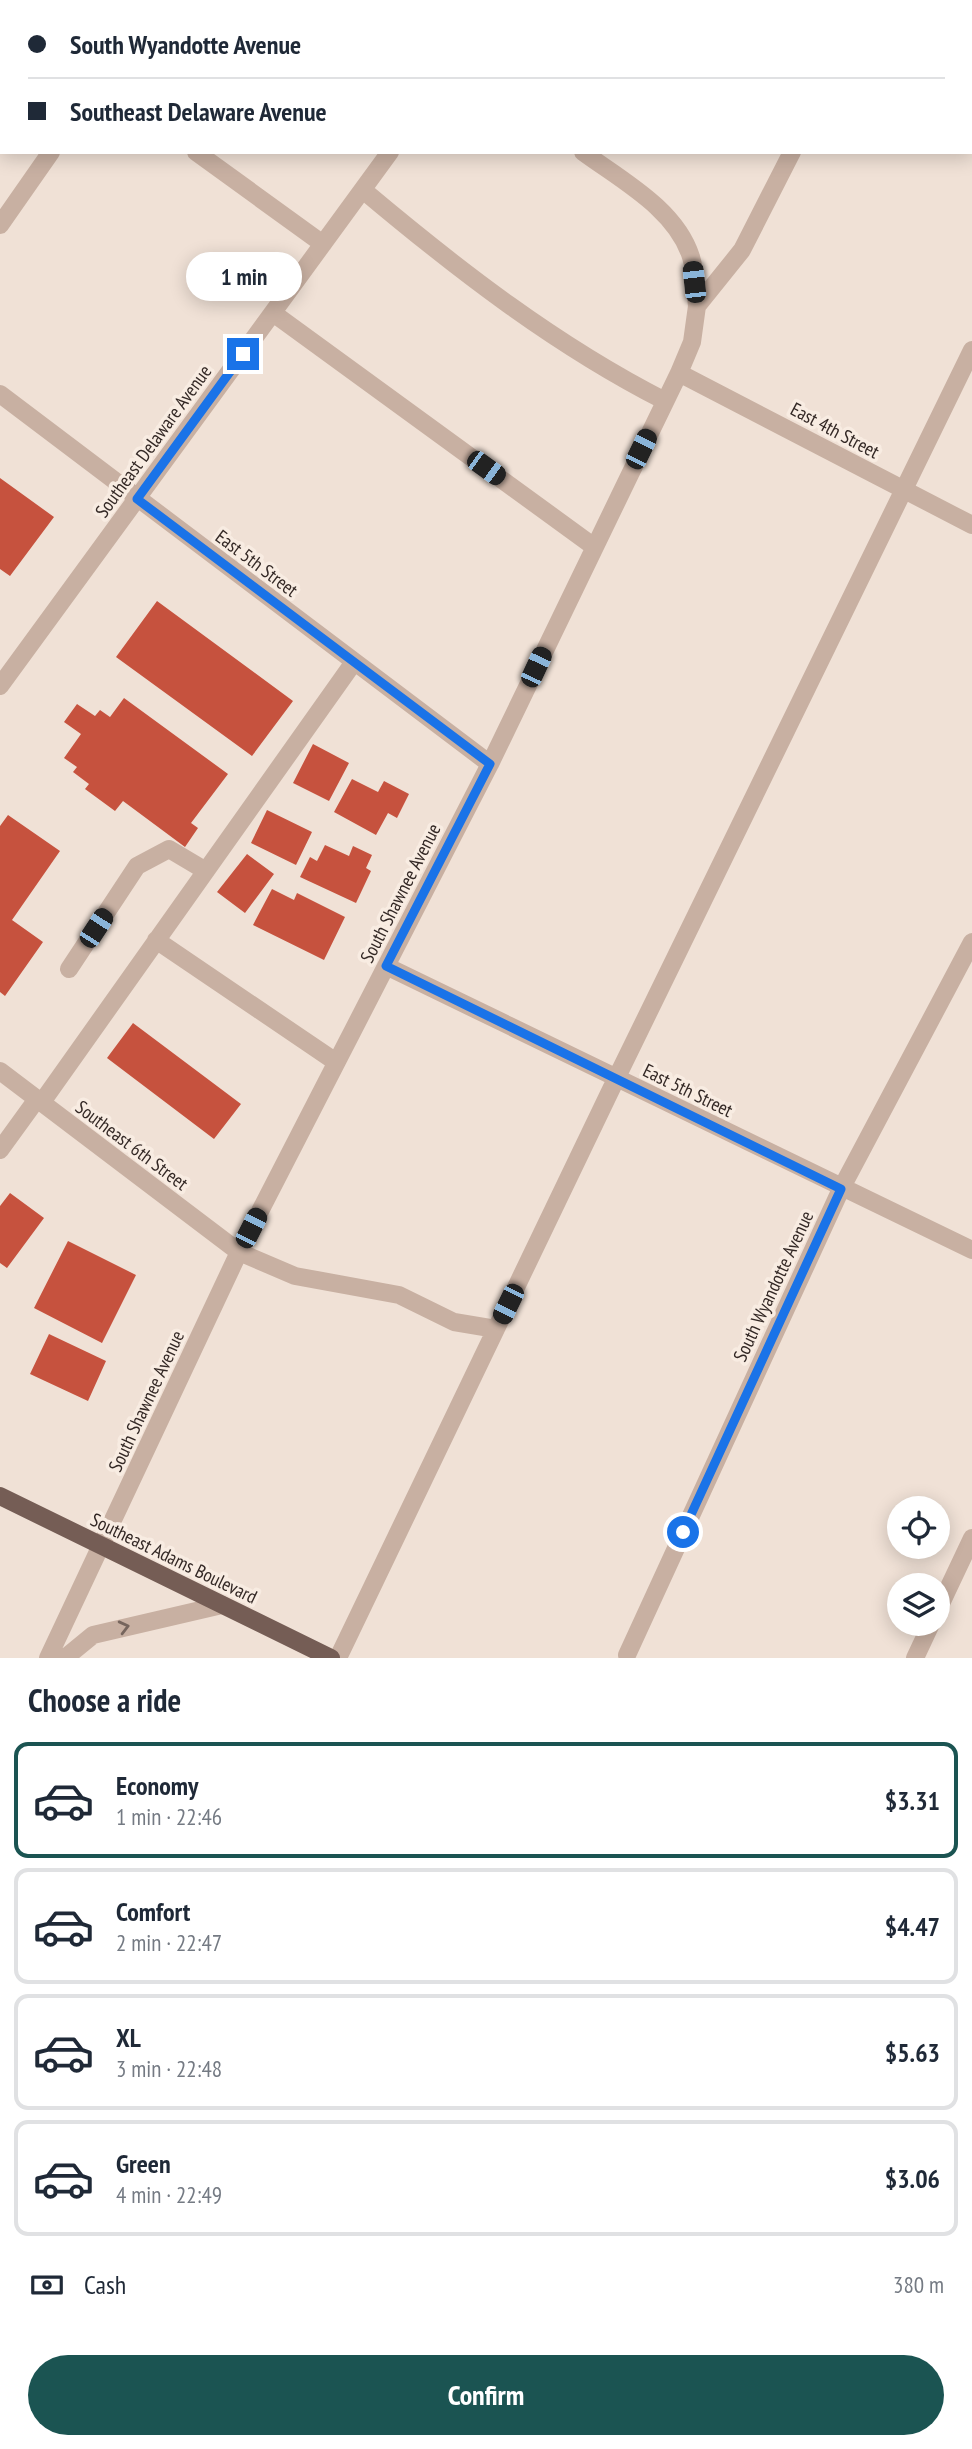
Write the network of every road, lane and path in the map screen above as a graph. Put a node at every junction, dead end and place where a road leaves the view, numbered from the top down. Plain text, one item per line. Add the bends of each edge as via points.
1 (49, 154) edge
2 (199, 154) edge
3 (389, 154) edge
4 (586, 154) edge
5 (791, 154) edge
6 (363, 190) junction
7 (6, 202) edge
8 (0, 225) edge
9 (323, 244) junction
10 (697, 306) junction
11 (273, 313) junction
12 (972, 350) edge
13 (679, 373) junction
14 (0, 394) edge
15 (665, 401) junction
16 (905, 491) junction
17 (137, 499) junction
18 (972, 525) edge
19 (593, 546) junction
20 (354, 662) junction
21 (0, 686) edge
22 (490, 764) junction
23 (206, 871) junction
24 (156, 940) junction
25 (972, 942) edge
26 (386, 966) junction
27 (69, 969) dead end
28 (336, 1062) junction
29 (0, 1071) edge
30 (616, 1079) junction
31 (39, 1101) junction
32 (0, 1150) edge
33 (841, 1189) junction
34 (972, 1251) edge
35 (239, 1252) junction
36 (496, 1329) junction
37 (0, 1496) edge
38 (972, 1538) edge
39 (102, 1547) junction
40 (950, 1585) edge
41 (222, 1605) junction
42 (925, 1636) edge
43 (627, 1654) dead end
44 (48, 1658) edge
45 (65, 1658) edge
46 (331, 1658) edge
47 (338, 1658) edge
48 (915, 1658) edge

1 - 7 street
2 - 9 street
3 - 6 street, Southeast Delaware Avenue
4 - 10 street via 658,208 676,229 691,257
5 - 10 street via 742,250
6 - 9 street, Southeast Delaware Avenue
6 - 15 street via 562,344
7 - 8 street
9 - 11 street, Southeast Delaware Avenue
10 - 13 street, South Shawnee Avenue via 692,342
11 - 17 street, Southeast Delaware Avenue
11 - 19 street
12 - 16 street
13 - 15 street, South Shawnee Avenue
13 - 16 street, East 4th Street
14 - 17 street, East 5th Street
15 - 19 street, South Shawnee Avenue
16 - 18 street, East 4th Street
16 - 30 street
17 - 20 street, East 5th Street
17 - 21 street, Southeast Delaware Avenue
19 - 22 street, South Shawnee Avenue
20 - 22 street, East 5th Street
20 - 23 street
22 - 26 street, South Shawnee Avenue
23 - 24 street
23 - 27 street via 169,849 137,866
24 - 28 street
24 - 31 street
25 - 33 street, South Wyandotte Avenue
26 - 28 street, South Shawnee Avenue
26 - 30 street, East 5th Street
28 - 35 street, South Shawnee Avenue
29 - 31 street, Southeast 6th Street
30 - 33 street, East 5th Street
30 - 36 street
31 - 32 street
31 - 35 street, Southeast 6th Street
33 - 34 street, East 5th Street
33 - 43 street, South Wyandotte Avenue
35 - 36 street, Southeast 6th Street via 295,1276 399,1295 454,1322
35 - 39 street, South Shawnee Avenue
36 - 47 street
37 - 39 main road, Southeast Adams Boulevard
38 - 40 street
39 - 41 main road, Southeast Adams Boulevard
39 - 44 street, South Shawnee Avenue
45 -> 41 street via 93,1635
41 - 46 main road, Southeast Adams Boulevard
42 - 48 street

